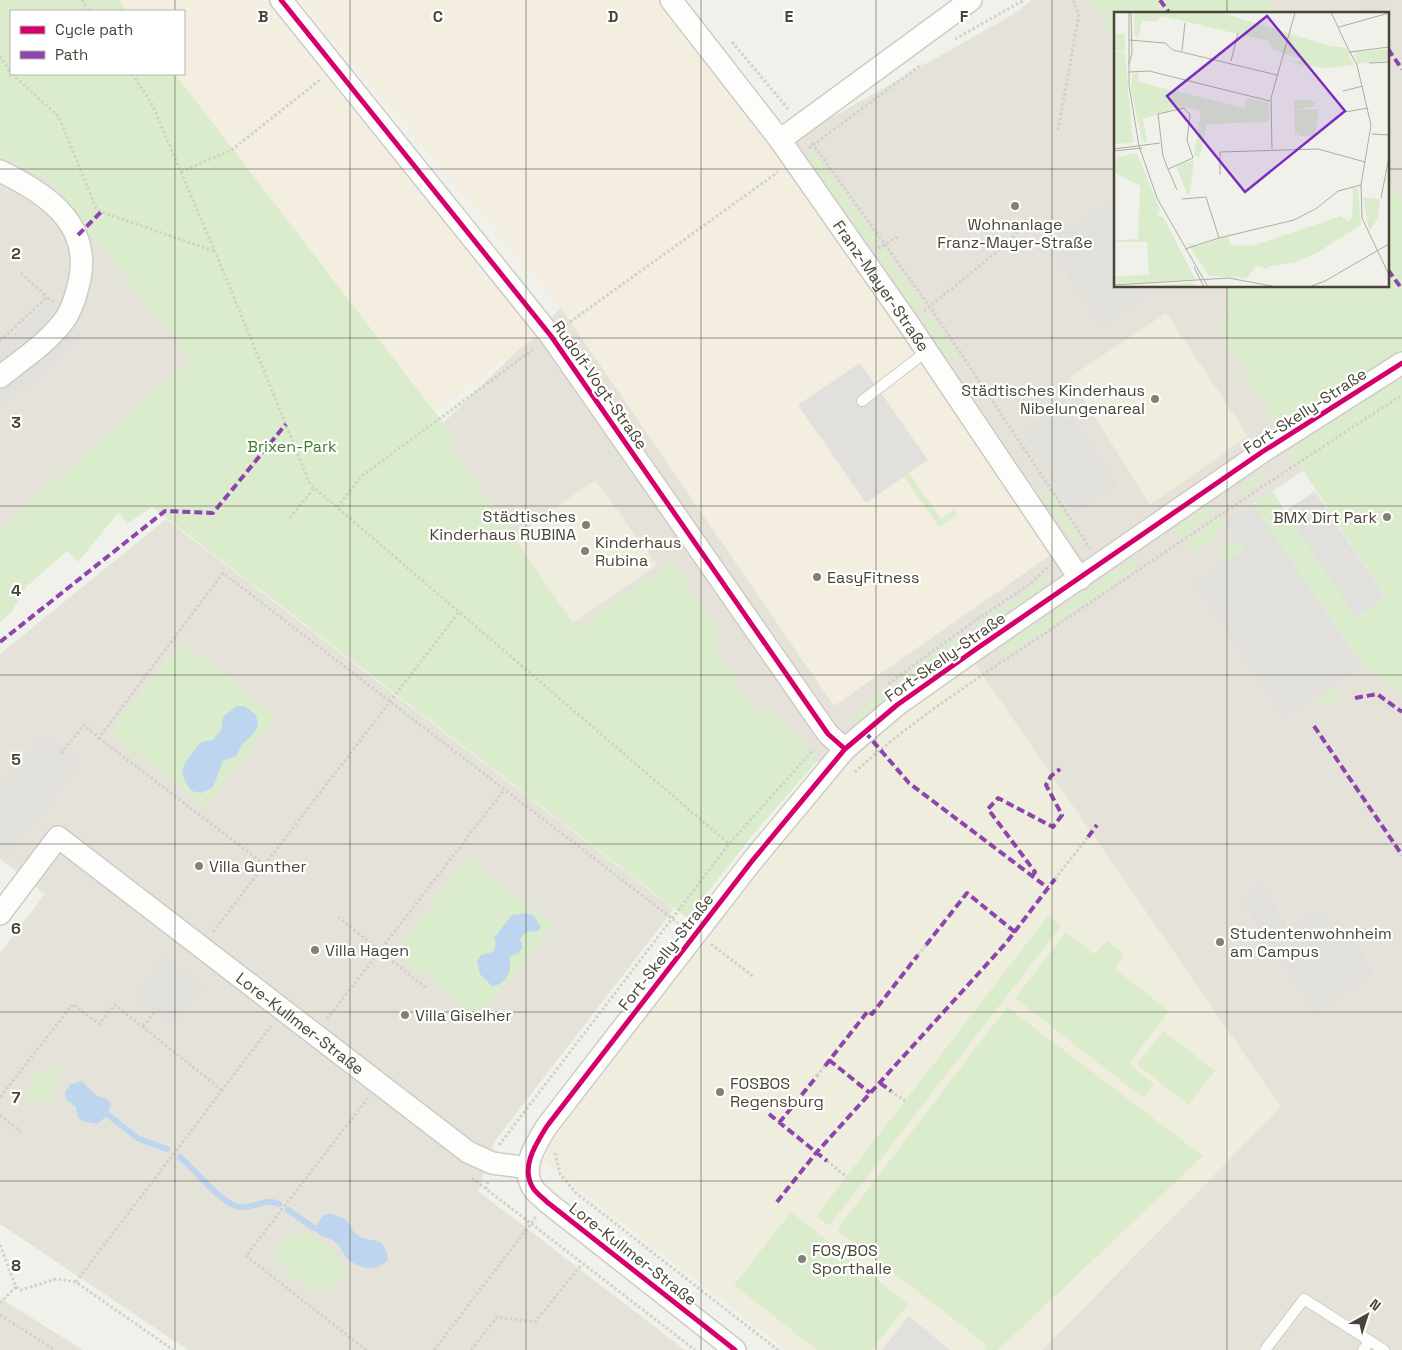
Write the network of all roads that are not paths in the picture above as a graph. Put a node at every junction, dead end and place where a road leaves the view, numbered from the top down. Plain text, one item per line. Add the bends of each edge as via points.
1 (281, 0) edge
2 (671, 0) edge
3 (971, 0) edge
4 (780, 140) junction
5 (0, 170) edge
6 (927, 351) junction
7 (1402, 364) edge
8 (0, 377) edge
9 (862, 401) dead end
10 (1080, 579) junction
11 (845, 749) junction
12 (0, 914) edge
13 (528, 1168) junction
14 (1366, 1346) edge
15 (735, 1350) edge
16 (1265, 1350) edge
17 (1384, 1350) edge

1 - 11 street, Rudolf-Vogt-Straße via 551,336 828,734
2 - 4 street, Franz-Mayer-Straße
3 - 4 street
4 - 6 street, Franz-Mayer-Straße
5 - 8 street via 46,196 64,214 78,235 82,260 81,277 68,314 52,335
6 - 9 lane
6 - 10 street, Franz-Mayer-Straße
7 - 10 street, Fort-Skelly-Straße via 1262,452
10 - 11 street, Fort-Skelly-Straße via 897,706
11 - 13 street, Fort-Skelly-Straße via 752,860 547,1126 533,1148
12 - 13 street, Lore-Kullmer-Straße via 58,837 468,1152 492,1163
13 - 15 street, Lore-Kullmer-Straße via 532,1188 547,1202
14 - 16 lane via 1304,1299
14 - 17 lane

